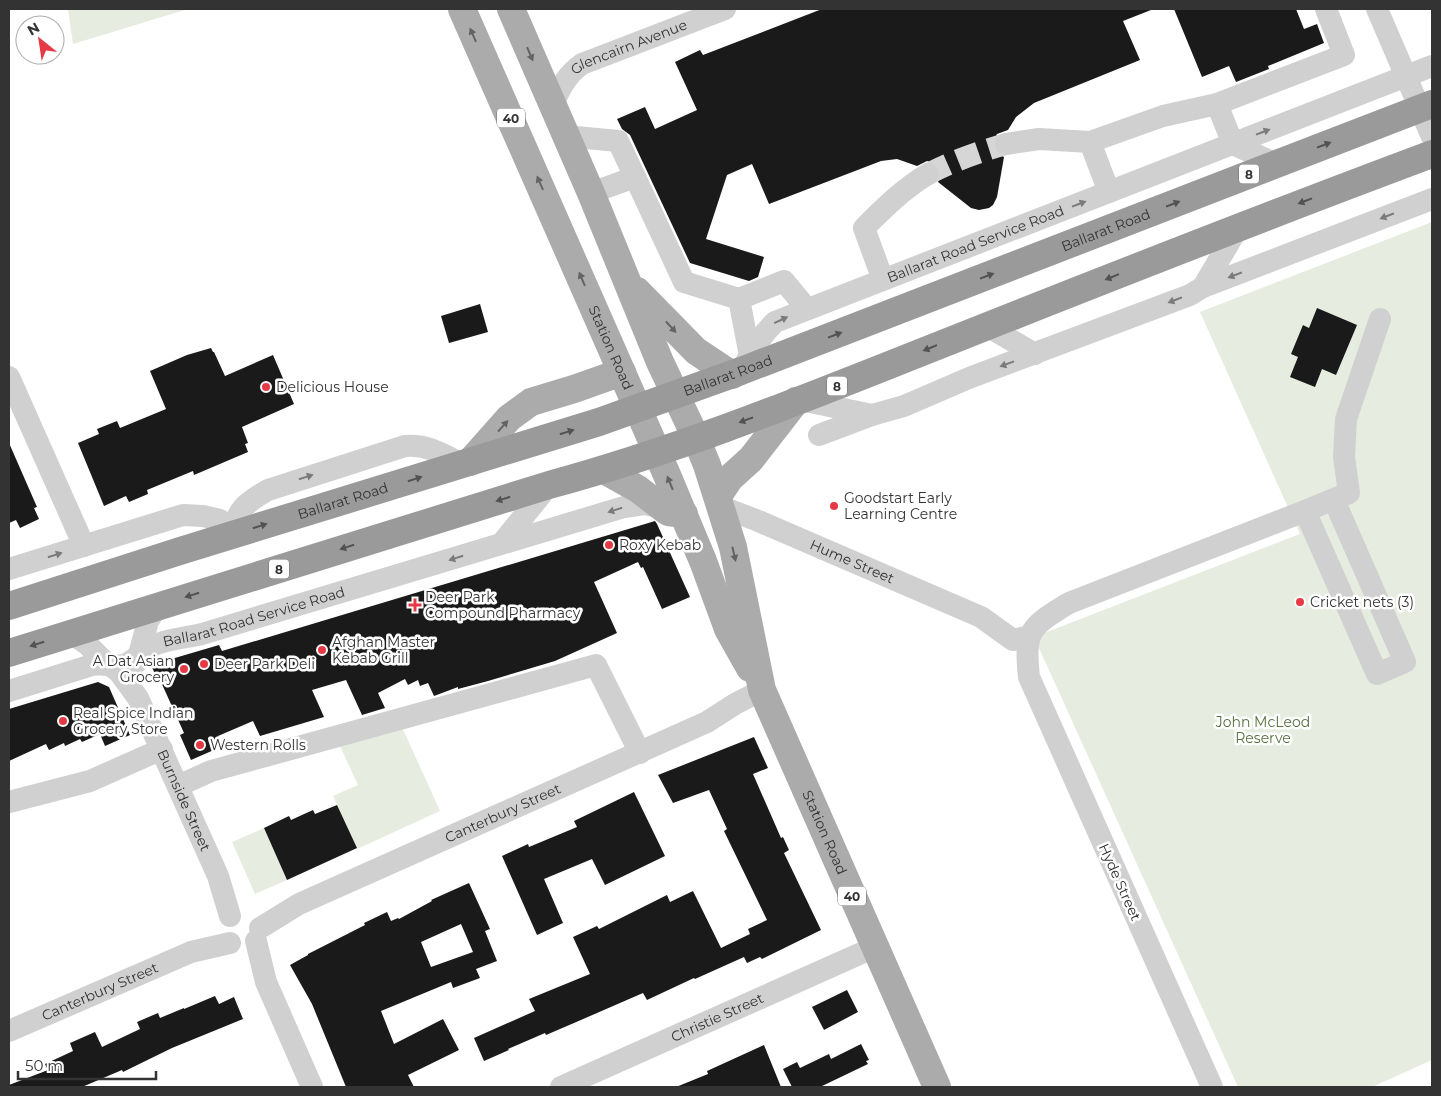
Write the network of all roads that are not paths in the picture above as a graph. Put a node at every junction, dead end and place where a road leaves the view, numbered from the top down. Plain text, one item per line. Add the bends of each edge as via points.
1 (462, 9) edge
2 (511, 9) edge
3 (725, 9) edge
4 (1326, 9) edge
5 (1377, 9) edge
6 (1432, 66) edge
7 (1407, 76) junction
8 (1217, 104) junction
9 (552, 106) junction
10 (1426, 106) edge
11 (565, 136) junction
12 (1432, 137) edge
13 (1090, 142) junction
14 (1006, 144) tunnel mouth
15 (1233, 144) junction
16 (1432, 154) edge
17 (1276, 164) junction
18 (928, 174) tunnel mouth
19 (635, 177) junction
20 (1109, 192) junction
21 (591, 194) junction
22 (1432, 199) edge
23 (1239, 226) junction
24 (626, 279) junction
25 (883, 280) junction
26 (1203, 287) junction
27 (739, 299) junction
28 (807, 309) junction
29 (1380, 319) dead end
30 (987, 326) junction
31 (1034, 354) junction
32 (741, 367) junction
33 (622, 372) junction
34 (9, 377) edge
35 (675, 395) junction
36 (798, 401) junction
37 (637, 408) junction
38 (872, 415) junction
39 (819, 435) dead end
40 (696, 438) junction
41 (656, 452) junction
42 (466, 463) junction
43 (604, 470) junction
44 (549, 485) junction
45 (1334, 500) junction
46 (720, 502) junction
47 (673, 511) junction
48 (1305, 511) junction
49 (231, 535) junction
50 (502, 544) junction
51 (84, 546) junction
52 (9, 569) edge
53 (9, 606) edge
54 (158, 606) junction
55 (1022, 632) junction
56 (72, 634) junction
57 (9, 653) edge
58 (138, 656) junction
59 (109, 664) junction
60 (9, 691) edge
61 (763, 694) junction
62 (138, 698) junction
63 (162, 749) junction
64 (640, 752) junction
65 (178, 786) junction
66 (9, 802) edge
67 (243, 929) junction
68 (875, 947) junction
69 (9, 1031) edge
70 (312, 1087) edge
71 (561, 1087) edge
72 (937, 1087) edge
73 (1212, 1087) edge

33 -> 1 main road, Station Road / 40
2 -> 9 main road, Station Road / 40
3 - 9 street, Glencairn Avenue via 582,64 567,78
4 - 8 street via 1344,55
5 - 7 street
6 - 7 street, Ballarat Road Service Road
7 - 10 street
15 -> 7 street, Ballarat Road Service Road
8 - 13 street via 1162,116
8 - 15 street
9 - 11 main road, Station Road / 40
10 - 12 street
17 -> 10 highway, Ballarat Road / 8
11 - 19 street via 618,141
11 - 21 main road, Station Road / 40
13 - 14 street via 1039,139
13 - 20 street
15 - 17 street
15 - 20 street, Ballarat Road Service Road
16 -> 23 highway, 8
32 -> 17 highway, Ballarat Road / 8
18 - 25 street via 911,184 864,228
19 - 21 street
19 - 27 street via 684,282
25 -> 20 street, Ballarat Road Service Road
21 - 24 main road, Station Road / 40
22 -> 26 street
23 - 26 street
23 -> 30 highway, 8
24 -> 32 main road via 696,351
24 - 35 main road, Station Road / 40
25 - 28 street, Ballarat Road Service Road
26 -> 31 street via 1190,295
27 - 28 street via 784,281
27 - 32 street
32 -> 28 street, Ballarat Road Service Road via 775,322
29 - 45 street via 1346,419 1344,457 1349,493
30 - 31 street
30 -> 36 highway, 8
31 -> 38 street via 904,406
32 - 35 highway, Ballarat Road / 8
33 - 37 main road, Station Road / 40
42 -> 33 main road via 509,418 531,402
34 - 51 street
35 - 37 highway, Ballarat Road / 8
35 - 40 main road, Station Road / 40
36 - 38 street
36 -> 40 highway, 8
36 - 46 main road via 751,459 730,478
37 - 41 main road, Station Road / 40
42 -> 37 highway, Ballarat Road / 8
38 - 39 street
40 - 41 highway, 8
40 - 46 main road, Station Road / 40
41 - 43 highway, 8
47 -> 41 main road, Station Road / 40
49 -> 42 highway, Ballarat Road / 8
43 - 44 highway, 8
43 - 47 main road
44 - 50 street
44 -> 54 highway, 8
45 - 48 street
45 - 48 street via 1405,662 1377,674
46 - 55 street, Hume Street via 798,539
46 -> 61 main road, Station Road / 40 via 745,601
47 -> 50 street, Ballarat Road Service Road via 644,504 629,506
47 - 61 main road, Station Road / 40 via 728,629
48 - 55 street via 1070,603
49 - 51 street via 220,520 183,515
49 - 53 highway, Ballarat Road / 8
50 -> 58 street, Ballarat Road Service Road via 202,634 162,642
52 -> 51 street
54 - 56 highway, 8
54 - 58 street, Burnside Street via 148,621
55 - 73 street, Hyde Street via 1029,677
56 -> 57 highway, 8
56 - 59 street, Burnside Street
58 - 59 street, Ballarat Road Service Road via 124,665
58 - 62 street, Burnside Street
59 - 60 street, Ballarat Road Service Road via 92,665
59 - 62 street, Burnside Street
61 - 64 street, Canterbury Street
61 - 68 main road, Station Road / 40
62 - 63 street, Burnside Street
63 - 65 street, Burnside Street
63 - 66 street via 90,780
64 - 65 street via 596,666 211,771
64 - 67 street, Canterbury Street
65 - 67 street, Burnside Street
67 - 69 street, Canterbury Street
67 - 70 street, Burnside Street
68 - 71 street, Christie Street
68 - 72 main road, Station Road / 40

